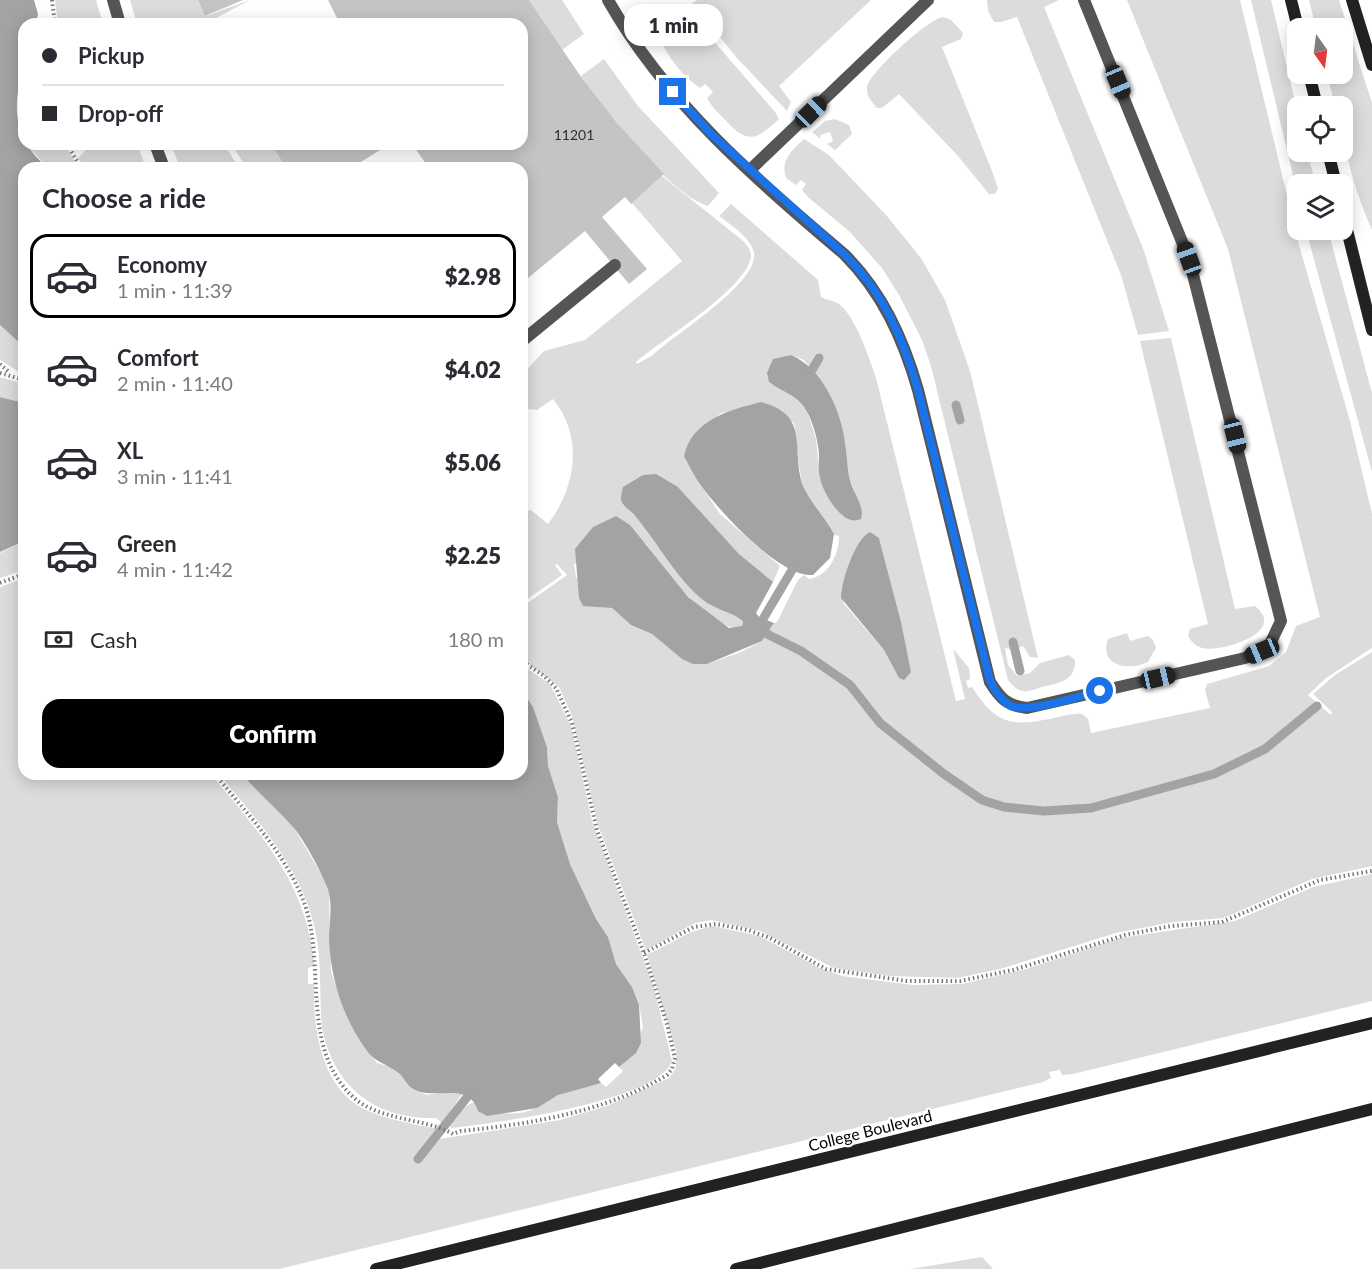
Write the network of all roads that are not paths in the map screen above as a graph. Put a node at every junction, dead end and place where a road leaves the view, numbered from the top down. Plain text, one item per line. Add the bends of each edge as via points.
1 (113, 0) edge
2 (608, 0) edge
3 (928, 0) edge
4 (1084, 0) edge
5 (1291, 0) edge
6 (1352, 0) edge
7 (118, 18) edge
8 (1296, 18) edge
9 (1372, 65) edge
10 (750, 170) junction
11 (1350, 240) edge
12 (615, 265) dead end
13 (1372, 330) edge
14 (528, 336) edge
15 (1372, 1023) edge
16 (1372, 1109) edge
17 (376, 1269) edge
18 (736, 1269) edge

1 - 7 lane
2 - 10 lane via 673,92
3 - 10 lane
4 - 10 lane via 1169,204 1201,298 1281,621 1276,635 1262,651 1027,708 1012,706 999,697 990,681 918,390 895,326 864,274
5 - 8 main road
6 - 9 main road
11 - 13 main road
12 - 14 lane
15 - 17 main road, College Boulevard
16 - 18 main road

